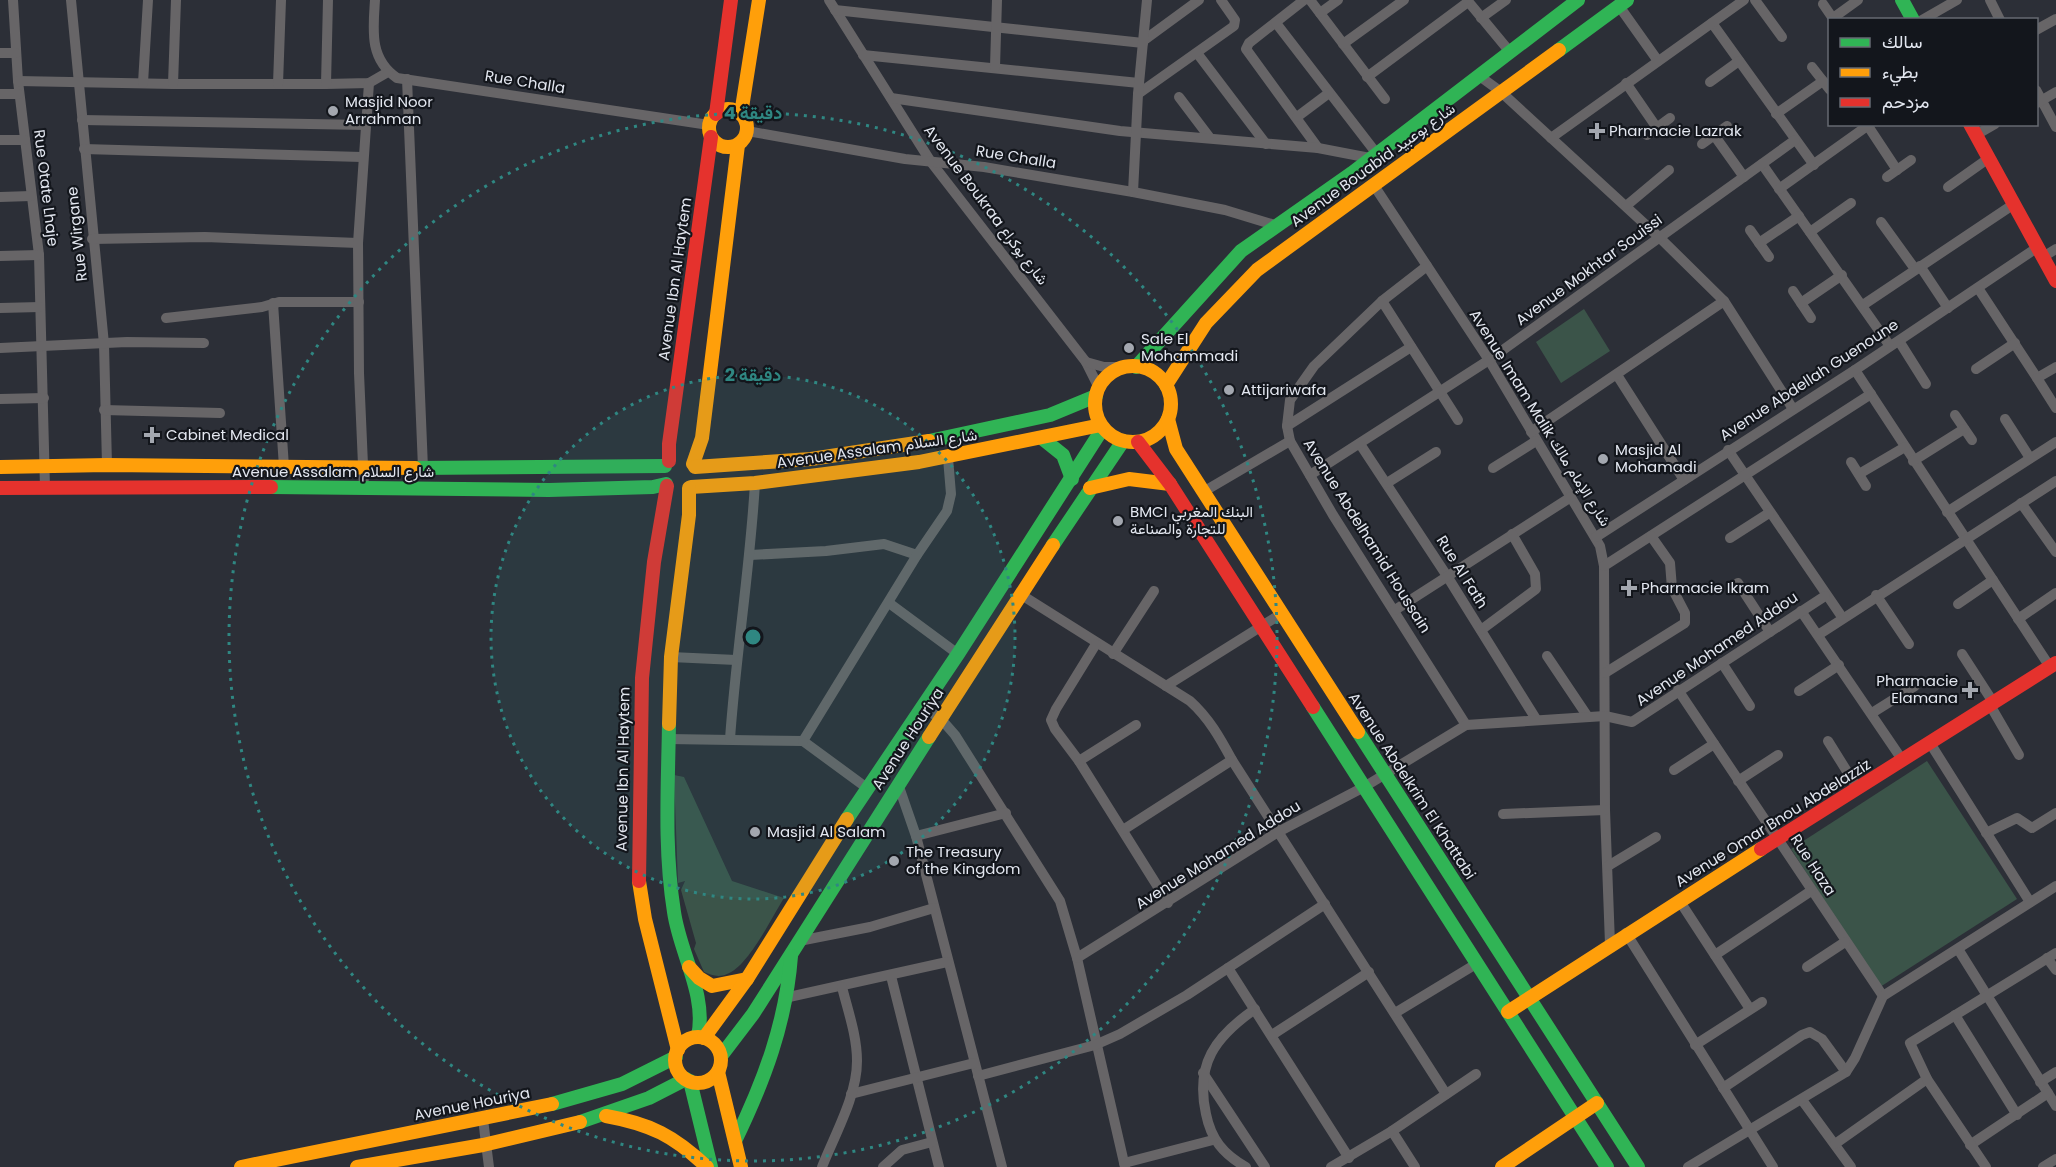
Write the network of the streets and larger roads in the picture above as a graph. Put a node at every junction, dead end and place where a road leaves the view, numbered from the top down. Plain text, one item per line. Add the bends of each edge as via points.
1 (13, 0) edge
2 (71, 0) edge
3 (148, 0) edge
4 (176, 0) edge
5 (281, 0) edge
6 (328, 0) edge
7 (375, 0) edge
8 (731, 0) edge
9 (759, 0) edge
10 (997, 0) edge
11 (1141, 0) edge
12 (1147, 0) edge
13 (1199, 0) edge
14 (1304, 0) edge
15 (1310, 0) edge
16 (1338, 0) edge
17 (1404, 0) edge
18 (1578, 0) edge
19 (1744, 0) edge
20 (1755, 0) edge
21 (1858, 0) edge
22 (1902, 0) edge
23 (1957, 0) edge
24 (1990, 0) edge
25 (1467, 1) edge
26 (1504, 1) edge
27 (1225, 2) edge
28 (1623, 3) edge
29 (1823, 4) dead end
30 (832, 5) edge
31 (1320, 13) junction
32 (1481, 18) junction
33 (1832, 18) edge
34 (1834, 18) edge
35 (1912, 18) edge
36 (1926, 18) edge
37 (1999, 18) edge
38 (2056, 19) edge
39 (1275, 23) junction
40 (1712, 23) junction
41 (998, 28) junction
42 (2038, 29) edge
43 (1782, 37) dead end
44 (1143, 42) junction
45 (1343, 44) junction
46 (1510, 52) junction
47 (0, 53) edge
48 (16, 53) junction
49 (1197, 53) junction
50 (863, 55) junction
51 (1658, 61) junction
52 (1739, 61) junction
53 (995, 67) junction
54 (1812, 67) dead end
55 (388, 72) junction
56 (1478, 75) junction
57 (1367, 77) junction
58 (407, 80) junction
59 (18, 81) junction
60 (80, 81) junction
61 (1710, 82) dead end
62 (143, 83) junction
63 (369, 83) junction
64 (1626, 83) junction
65 (173, 84) junction
66 (278, 84) junction
67 (326, 84) junction
68 (1826, 86) edge
69 (1138, 88) junction
70 (1500, 91) junction
71 (2056, 92) edge
72 (1329, 93) junction
73 (0, 94) edge
74 (19, 94) junction
75 (1179, 97) dead end
76 (891, 98) junction
77 (2038, 98) edge
78 (1385, 99) dead end
79 (741, 114) junction
80 (1776, 114) junction
81 (1296, 117) junction
82 (1670, 118) dead end
83 (82, 120) junction
84 (366, 124) junction
85 (712, 125) junction
86 (1727, 126) dead end
87 (1868, 126) edge
88 (1870, 126) edge
89 (1988, 126) edge
90 (1657, 128) junction
91 (2056, 128) edge
92 (1973, 130) edge
93 (747, 131) junction
94 (1138, 133) junction
95 (1647, 135) dead end
96 (1714, 135) junction
97 (1210, 138) junction
98 (1551, 138) junction
99 (0, 140) edge
100 (25, 140) junction
101 (1795, 140) junction
102 (1266, 144) junction
103 (1702, 144) dead end
104 (738, 145) junction
105 (1318, 148) junction
106 (84, 149) junction
107 (1373, 156) junction
108 (362, 158) junction
109 (1989, 158) junction
110 (1911, 160) dead end
111 (931, 162) junction
112 (1762, 164) junction
113 (1814, 165) junction
114 (1669, 170) dead end
115 (1897, 170) junction
116 (1744, 177) junction
117 (1887, 177) dead end
118 (1373, 184) junction
119 (1948, 187) dead end
120 (1779, 189) junction
121 (1133, 192) junction
122 (31, 196) junction
123 (0, 197) edge
124 (1850, 202) dead end
125 (2014, 204) junction
126 (1626, 206) junction
127 (1799, 216) junction
128 (1881, 222) dead end
129 (1278, 226) junction
130 (1749, 230) dead end
131 (1810, 232) junction
132 (1660, 238) junction
133 (92, 239) junction
134 (358, 243) junction
135 (1759, 243) junction
136 (2056, 249) edge
137 (2040, 252) junction
138 (39, 255) junction
139 (0, 256) edge
140 (1769, 257) dead end
141 (1427, 266) junction
142 (1917, 268) junction
143 (1842, 275) junction
144 (2056, 281) edge
145 (1978, 288) junction
146 (1793, 291) dead end
147 (1382, 301) junction
148 (359, 302) junction
149 (1724, 302) junction
150 (273, 303) junction
151 (1801, 303) junction
152 (1863, 305) junction
153 (40, 307) junction
154 (0, 308) edge
155 (1948, 308) junction
156 (166, 318) dead end
157 (1811, 318) dead end
158 (204, 343) dead end
159 (1895, 343) junction
160 (2014, 343) junction
161 (104, 344) junction
162 (41, 347) junction
163 (1411, 347) junction
164 (0, 348) edge
165 (1489, 360) junction
166 (1086, 362) junction
167 (1131, 367) junction
168 (2056, 367) edge
169 (1976, 369) dead end
170 (1855, 370) junction
171 (1617, 375) junction
172 (2037, 378) junction
173 (1926, 384) dead end
174 (1166, 385) junction
175 (1098, 392) junction
176 (1441, 393) junction
177 (1871, 394) junction
178 (44, 398) junction
179 (0, 399) edge
180 (2056, 408) edge
181 (1793, 409) junction
182 (104, 410) junction
183 (220, 413) dead end
184 (1955, 415) dead end
185 (2005, 419) dead end
186 (1168, 420) junction
187 (1458, 420) dead end
188 (1102, 426) junction
189 (1287, 426) junction
190 (1964, 429) junction
191 (1533, 436) junction
192 (1043, 438) junction
193 (1972, 440) dead end
194 (1123, 441) junction
195 (1290, 441) junction
196 (1138, 442) junction
197 (2056, 442) edge
198 (1360, 444) junction
199 (1905, 447) junction
200 (1728, 450) junction
201 (1436, 452) dead end
202 (948, 458) junction
203 (2030, 458) junction
204 (1913, 461) junction
205 (1851, 462) dead end
206 (667, 464) junction
207 (107, 465) junction
208 (127, 465) junction
209 (45, 466) junction
210 (694, 466) junction
211 (0, 467) edge
212 (284, 467) junction
213 (423, 468) junction
214 (1493, 468) dead end
215 (363, 469) junction
216 (1859, 474) junction
217 (1310, 475) junction
218 (1744, 476) junction
219 (1072, 479) junction
220 (1684, 480) junction
221 (2056, 481) edge
222 (755, 483) junction
223 (1387, 483) junction
224 (1170, 484) junction
225 (667, 485) junction
226 (1866, 486) dead end
227 (690, 487) junction
228 (0, 488) edge
229 (45, 488) junction
230 (364, 488) junction
231 (1090, 488) junction
232 (127, 489) junction
233 (1203, 492) junction
234 (1571, 497) junction
235 (2021, 503) junction
236 (1947, 512) junction
237 (1769, 513) junction
238 (1512, 534) junction
239 (1651, 536) junction
240 (1596, 537) junction
241 (1730, 538) dead end
242 (1965, 539) junction
243 (2056, 552) edge
244 (750, 555) junction
245 (916, 555) junction
246 (1605, 566) junction
247 (1448, 576) junction
248 (1993, 580) junction
249 (1738, 583) dead end
250 (1154, 591) dead end
251 (2056, 593) edge
252 (1020, 594) junction
253 (1876, 595) junction
254 (1826, 596) junction
255 (889, 603) junction
256 (1958, 604) dead end
257 (1395, 610) junction
258 (1801, 611) junction
259 (1281, 614) junction
260 (1842, 617) junction
261 (2018, 619) junction
262 (1262, 627) junction
263 (1481, 630) junction
264 (1770, 632) junction
265 (1818, 635) junction
266 (1909, 644) dead end
267 (1096, 645) junction
268 (958, 654) junction
269 (1113, 654) junction
270 (1962, 654) dead end
271 (1547, 656) dead end
272 (671, 657) junction
273 (736, 660) junction
274 (1722, 663) junction
275 (1839, 664) junction
276 (2053, 665) edge
277 (1605, 673) junction
278 (1166, 686) junction
279 (1914, 686) dead end
280 (1678, 690) junction
281 (1799, 692) dead end
282 (1991, 704) junction
283 (922, 706) junction
284 (1750, 706) dead end
285 (1872, 713) junction
286 (1605, 716) junction
287 (1588, 717) junction
288 (941, 719) junction
289 (1536, 719) junction
290 (1136, 725) dead end
291 (1466, 725) junction
292 (668, 739) junction
293 (730, 739) junction
294 (803, 741) junction
295 (1828, 741) dead end
296 (1930, 743) junction
297 (1714, 744) junction
298 (1778, 755) dead end
299 (2019, 755) dead end
300 (1232, 760) junction
301 (1079, 761) junction
302 (1903, 761) junction
303 (1674, 770) dead end
304 (1385, 774) junction
305 (1738, 781) junction
306 (898, 784) junction
307 (1364, 787) junction
308 (867, 788) junction
309 (1858, 789) junction
310 (1605, 810) junction
311 (1006, 813) junction
312 (2056, 813) edge
313 (1503, 814) dead end
314 (1123, 830) junction
315 (1278, 832) junction
316 (1986, 834) junction
317 (916, 836) junction
318 (1656, 837) dead end
319 (1778, 840) junction
320 (1608, 866) junction
321 (2056, 886) edge
322 (1810, 891) junction
323 (1679, 900) junction
324 (2030, 902) junction
325 (1168, 903) junction
326 (1325, 904) junction
327 (934, 908) junction
328 (1626, 933) junction
329 (799, 941) junction
330 (1845, 942) junction
331 (1610, 944) junction
332 (1958, 949) junction
333 (791, 953) junction
334 (1715, 955) junction
335 (2052, 956) edge
336 (1077, 957) junction
337 (947, 962) junction
338 (1476, 964) junction
339 (687, 965) junction
340 (1807, 967) dead end
341 (1228, 968) junction
342 (2056, 970) edge
343 (1369, 972) junction
344 (891, 976) junction
345 (747, 979) junction
346 (842, 987) junction
347 (1882, 996) junction
348 (1988, 996) junction
349 (789, 997) junction
350 (1529, 998) junction
351 (1762, 1002) dead end
352 (1255, 1009) junction
353 (1750, 1009) junction
354 (1508, 1012) junction
355 (1395, 1013) junction
356 (1955, 1015) junction
357 (1272, 1035) junction
358 (701, 1037) junction
359 (1095, 1045) junction
360 (1695, 1045) junction
361 (677, 1054) junction
362 (721, 1056) junction
363 (974, 1064) junction
364 (718, 1072) junction
365 (1846, 1072) junction
366 (2056, 1072) edge
367 (1203, 1073) junction
368 (1476, 1074) dead end
369 (978, 1076) junction
370 (916, 1079) junction
371 (1927, 1079) junction
372 (688, 1080) junction
373 (2040, 1082) junction
374 (1723, 1088) junction
375 (2048, 1093) junction
376 (851, 1094) junction
377 (1446, 1094) junction
378 (1802, 1100) junction
379 (1597, 1103) junction
380 (2056, 1106) edge
381 (2017, 1114) junction
382 (606, 1116) junction
383 (1575, 1118) junction
384 (483, 1119) junction
385 (1749, 1130) junction
386 (1392, 1131) junction
387 (1213, 1140) junction
388 (735, 1141) junction
389 (932, 1142) junction
390 (485, 1143) junction
391 (1834, 1144) junction
392 (1970, 1145) junction
393 (1349, 1158) junction
394 (269, 1164) edge
395 (1124, 1165) edge
396 (241, 1167) edge
397 (362, 1167) edge
398 (489, 1167) edge
399 (709, 1167) edge
400 (741, 1167) edge
401 (822, 1167) edge
402 (883, 1167) edge
403 (939, 1167) edge
404 (1002, 1167) edge
405 (1246, 1167) edge
406 (1265, 1167) edge
407 (1331, 1167) edge
408 (1415, 1167) edge
409 (1502, 1167) edge
410 (1607, 1167) edge
411 (1638, 1167) edge
412 (1688, 1167) edge
413 (1773, 1167) edge
414 (1851, 1167) edge
415 (1986, 1167) edge

1 - 48 street, Rue Otate Lhaje
2 - 60 street, Rue Wirgane
3 - 62 street
4 - 65 street
5 - 66 street
6 - 67 street
7 - 55 street via 375,52
8 - 85 street, Avenue Ibn Al Haytem
9 - 79 street
10 - 41 street
11 - 12 street
12 - 44 street
13 - 44 street
14 - 39 street
15 - 31 street
16 - 31 street
17 - 45 street
18 - 46 street, Avenue Bouabid شارع بوعبيد
19 - 40 street
20 - 43 street
21 - 34 street
22 - 35 street
23 - 36 street
24 - 37 street
25 - 32 street
25 - 57 street
26 - 32 street
27 - 49 street via 1234,26
28 - 51 street
28 - 70 street, Avenue Bouabid شارع بوعبيد
29 - 33 street
30 - 41 street
30 - 50 street, Avenue Boukraa شارع بوكراع
31 - 45 street
32 - 46 street
38 - 42 street
39 - 72 street
39 - 81 street via 1246,49
40 - 51 street
40 - 52 street
41 - 44 street
41 - 53 street
44 - 69 street
45 - 57 street
46 - 56 street, Avenue Bouabid شارع بوعبيد
47 - 48 street
48 - 59 street, Rue Otate Lhaje
49 - 69 street
49 - 102 street
50 - 53 street
50 - 76 street, Avenue Boukraa شارع بوكراع
51 - 64 street
52 - 61 street
52 - 80 street
53 - 69 street
54 - 68 street
55 - 58 street, Rue Challa
55 - 63 street
56 - 70 street
56 - 107 street, Avenue Bouabid شارع بوعبيد
57 - 78 street
58 - 85 street, Rue Challa
58 - 213 street
59 - 60 street
59 - 74 street, Rue Otate Lhaje
60 - 62 street
60 - 83 street, Rue Wirgane
62 - 65 street
63 - 67 street
63 - 84 street
64 - 90 street
64 - 98 street
65 - 66 street
66 - 67 street
68 - 80 street
69 - 94 street
70 - 98 street
70 - 118 street, Avenue Bouabid شارع بوعبيد
71 - 77 street
72 - 81 street
72 - 107 street
73 - 74 street
74 - 100 street, Rue Otate Lhaje
75 - 97 street
76 - 94 street
76 - 111 street, Avenue Boukraa شارع بوكراع
77 - 91 street
79 - 85 street via 732,110
79 - 93 street
80 - 101 street
81 - 105 street
82 - 90 street
83 - 84 street
83 - 106 street, Rue Wirgane
84 - 108 street
85 - 104 street via 723,147
85 - 206 street, Avenue Ibn Al Haytem
86 - 96 street
87 - 113 street
88 - 115 street
89 - 92 street
90 - 95 street
92 - 109 street
93 - 104 street
93 - 111 street, Rue Challa
94 - 97 street
94 - 121 street
96 - 103 street
96 - 116 street
97 - 102 street
98 - 126 street
99 - 100 street
100 - 122 street, Rue Otate Lhaje
101 - 112 street, Avenue Mokhtar Souissi
101 - 113 street
102 - 105 street
104 - 210 street via 702,438
105 - 107 street
106 - 108 street
106 - 133 street, Rue Wirgane
107 - 129 street, Avenue Bouabid شارع بوعبيد
108 - 134 street
109 - 119 street
109 - 125 street
110 - 115 street
111 - 121 street, Rue Challa via 1034,174
111 - 166 street, Avenue Boukraa شارع بوكراع
112 - 116 street, Avenue Mokhtar Souissi
112 - 120 street
113 - 120 street
114 - 126 street
115 - 117 street
116 - 132 street, Avenue Mokhtar Souissi
118 - 141 street, Avenue Imam Malik شارع الإمام مالك
118 - 174 street, Avenue Bouabid شارع بوعبيد via 1240,284 1177,363
120 - 127 street
121 - 129 street, Rue Challa via 1224,210
122 - 123 street
122 - 138 street, Rue Otate Lhaje
124 - 131 street
125 - 137 street
125 - 142 street
126 - 132 street
127 - 131 street
127 - 135 street
128 - 142 street
129 - 167 street, Avenue Bouabid شارع بوعبيد via 1241,251
130 - 135 street
131 - 143 street
132 - 149 street
132 - 165 street, Avenue Mokhtar Souissi
133 - 134 street via 215,237
133 - 161 street, Rue Wirgane
134 - 148 street
135 - 140 street
136 - 137 street, Avenue Abdellah Guenoune
137 - 144 street
137 - 145 street, Avenue Abdellah Guenoune
138 - 139 street
138 - 153 street, Rue Otate Lhaje
141 - 147 street, Avenue Abdelhamid Houssain
141 - 165 street, Avenue Imam Malik شارع الإمام مالك
142 - 152 street
142 - 155 street
143 - 151 street
143 - 152 street
145 - 155 street, Avenue Abdellah Guenoune
145 - 160 street
146 - 151 street
147 - 163 street
147 - 189 street, Avenue Abdelhamid Houssain via 1304,378 1290,400
148 - 150 street
148 - 215 street
149 - 171 street
149 - 181 street
150 - 156 street
150 - 212 street
151 - 157 street
152 - 159 street
153 - 154 street
153 - 162 street, Rue Otate Lhaje
155 - 159 street, Avenue Abdellah Guenoune
158 - 161 street
159 - 170 street, Avenue Abdellah Guenoune
159 - 173 street
160 - 169 street
160 - 172 street
161 - 162 street
161 - 182 street, Rue Wirgane
162 - 164 street
162 - 178 street, Rue Otate Lhaje
163 - 176 street
163 - 189 street
165 - 176 street, Avenue Mokhtar Souissi
165 - 191 street, Avenue Imam Malik شارع الإمام مالك
166 - 167 street
166 - 175 street, Avenue Boukraa شارع بوكراع
167 - 174 street via 1153,372
167 - 175 street via 1108,376
168 - 172 street
170 - 177 street
170 - 181 street, Avenue Abdellah Guenoune
171 - 191 street
171 - 220 street
172 - 180 street
174 - 186 street via 1171,402
175 - 188 street via 1097,416
175 - 210 street, Avenue Assalam شارع السلام via 1062,412 967,434 804,460
176 - 187 street
176 - 198 street, Avenue Mokhtar Souissi
177 - 199 street
177 - 218 street
178 - 179 street
178 - 209 street, Rue Otate Lhaje
181 - 200 street, Avenue Abdellah Guenoune
182 - 183 street
182 - 207 street, Rue Wirgane
184 - 190 street
185 - 203 street
186 - 196 street via 1161,430
186 - 233 street, Avenue Abdelkrim El Khattabi via 1176,449
188 - 192 street, Avenue Assalam شارع السلام
188 - 194 street
188 - 219 street, Avenue Houriya
189 - 195 street, Avenue Abdelhamid Houssain
190 - 193 street
190 - 204 street
191 - 214 street
191 - 234 street, Avenue Imam Malik شارع الإمام مالك
192 - 202 street, Avenue Assalam شارع السلام
192 - 219 street via 1067,459
194 - 196 street
194 - 231 street, Avenue Houriya
195 - 217 street, Avenue Abdelhamid Houssain
195 - 233 street
196 - 224 street
197 - 203 street
198 - 217 street, Avenue Mokhtar Souissi
198 - 223 street, Rue Al Fath
199 - 204 street
199 - 216 street
200 - 218 street
200 - 220 street, Avenue Abdellah Guenoune
201 - 223 street
202 - 222 street, Avenue Assalam شارع السلام
202 - 245 street via 950,502
203 - 236 street
204 - 236 street
205 - 216 street
206 - 210 street via 682,458
206 - 213 street, Avenue Assalam شارع السلام
206 - 225 street via 663,475
207 - 208 street, Avenue Assalam شارع السلام
207 - 209 street, Avenue Assalam شارع السلام
208 - 212 street, Avenue Assalam شارع السلام
208 - 232 street
209 - 211 street, Avenue Assalam شارع السلام
209 - 229 street, Rue Otate Lhaje
210 - 227 street via 696,477
212 - 215 street, Avenue Assalam شارع السلام
213 - 215 street, Avenue Assalam شارع السلام
215 - 230 street
216 - 226 street
217 - 257 street, Avenue Abdelhamid Houssain
218 - 237 street
218 - 239 street
219 - 268 street, Avenue Houriya
220 - 240 street, Avenue Abdellah Guenoune
221 - 235 street
222 - 227 street, Avenue Assalam شارع السلام
222 - 244 street
223 - 247 street, Rue Al Fath
224 - 231 street via 1129,479
224 - 262 street
225 - 227 street via 674,490
225 - 230 street, Avenue Assalam شارع السلام via 549,490
225 - 361 street, Avenue Ibn Al Haytem via 643,650 638,861 643,910 673,1019
227 - 272 street
228 - 229 street, Avenue Assalam شارع السلام
229 - 232 street, Avenue Assalam شارع السلام
230 - 232 street, Avenue Assalam شارع السلام
231 - 252 street, Avenue Houriya
233 - 259 street, Avenue Abdelkrim El Khattabi
234 - 238 street
234 - 240 street, Avenue Imam Malik شارع الإمام مالك
235 - 242 street
235 - 243 street
236 - 242 street
237 - 241 street
237 - 254 street
238 - 247 street
238 - 263 street via 1535,574 1536,590
239 - 246 street
239 - 277 street via 1670,563 1672,588 1685,613 1685,623
240 - 246 street, Avenue Imam Malik شارع الإمام مالك
242 - 248 street
242 - 253 street
244 - 245 street via 884,544
244 - 273 street
245 - 255 street
246 - 277 street, Avenue Imam Malik شارع الإمام مالك
247 - 257 street
247 - 263 street, Rue Al Fath
248 - 256 street
248 - 261 street
249 - 264 street
250 - 269 street
251 - 261 street
252 - 267 street
252 - 288 street, Avenue Houriya
253 - 260 street
253 - 266 street
254 - 258 street, Avenue Mohamed Addou
254 - 260 street
255 - 268 street
255 - 294 street
257 - 291 street, Avenue Abdelhamid Houssain
258 - 264 street, Avenue Mohamed Addou
258 - 265 street
259 - 262 street
259 - 304 street, Avenue Abdelkrim El Khattabi
260 - 265 street
261 - 276 street
262 - 278 street
262 - 307 street
263 - 289 street, Rue Al Fath
264 - 274 street, Avenue Mohamed Addou
265 - 275 street
267 - 269 street
267 - 301 street via 1052,720
268 - 283 street, Avenue Houriya
269 - 278 street
270 - 282 street
271 - 287 street
272 - 273 street
272 - 292 street
273 - 293 street
274 - 280 street, Avenue Mohamed Addou
274 - 284 street
275 - 281 street
275 - 285 street
276 - 282 street, Avenue Omar Bnou Abdelazziz
277 - 286 street, Avenue Imam Malik شارع الإمام مالك
278 - 300 street via 1200,710
279 - 285 street
280 - 286 street, Avenue Mohamed Addou via 1632,722
280 - 297 street, Rue Haza
282 - 296 street, Avenue Omar Bnou Abdelazziz
282 - 299 street
283 - 288 street
283 - 308 street, Avenue Houriya
285 - 302 street
286 - 287 street, Avenue Mohamed Addou
286 - 310 street, Avenue Imam Malik شارع الإمام مالك
287 - 289 street, Avenue Mohamed Addou
288 - 306 street, Avenue Houriya
288 - 311 street
289 - 291 street, Avenue Mohamed Addou
290 - 301 street
291 - 304 street, Avenue Mohamed Addou
292 - 293 street
292 - 339 street via 667,873
293 - 294 street
294 - 308 street
295 - 309 street
296 - 302 street, Avenue Omar Bnou Abdelazziz
296 - 316 street
297 - 303 street
297 - 305 street, Rue Haza
298 - 305 street
300 - 314 street
300 - 315 street
301 - 314 street
302 - 309 street, Avenue Omar Bnou Abdelazziz
304 - 307 street, Avenue Mohamed Addou
304 - 350 street, Avenue Abdelkrim El Khattabi
305 - 319 street, Rue Haza
306 - 317 street
306 - 329 street, Avenue Houriya
307 - 315 street, Avenue Mohamed Addou
307 - 338 street
308 - 345 street, Avenue Houriya
309 - 319 street, Avenue Omar Bnou Abdelazziz
310 - 313 street
310 - 320 street, Avenue Imam Malik شارع الإمام مالك
311 - 317 street
311 - 336 street via 1060,901
312 - 316 street via 2033,827 2016,818
314 - 325 street
315 - 325 street, Avenue Mohamed Addou
315 - 326 street
316 - 324 street
317 - 327 street
318 - 320 street
319 - 322 street, Rue Haza
319 - 323 street, Avenue Omar Bnou Abdelazziz
320 - 331 street, Avenue Imam Malik شارع الإمام مالك
321 - 324 street
322 - 330 street, Rue Haza
322 - 334 street
323 - 328 street, Avenue Omar Bnou Abdelazziz
323 - 334 street
324 - 332 street
325 - 336 street, Avenue Mohamed Addou
326 - 341 street
326 - 343 street
327 - 329 street via 870,927
327 - 337 street
328 - 331 street, Avenue Omar Bnou Abdelazziz
328 - 360 street
329 - 333 street, Avenue Houriya
330 - 340 street
330 - 347 street, Rue Haza
331 - 350 street, Avenue Omar Bnou Abdelazziz
332 - 347 street
332 - 348 street
333 - 349 street
333 - 362 street, Avenue Houriya
334 - 353 street
335 - 342 street
335 - 348 street
336 - 359 street
337 - 344 street
337 - 363 street
338 - 354 street
338 - 355 street
339 - 345 street via 712,986
339 - 358 street via 700,1007
341 - 352 street
341 - 359 street via 1151,1017
343 - 355 street
343 - 357 street
344 - 346 street
344 - 370 street
345 - 358 street, Avenue Houriya
346 - 349 street
346 - 376 street via 857,1050
347 - 365 street
348 - 356 street
348 - 373 street
349 - 388 street via 768,1072
350 - 354 street, Avenue Omar Bnou Abdelazziz
350 - 379 street, Avenue Abdelkrim El Khattabi
351 - 353 street
352 - 357 street
352 - 367 street via 1220,1039
353 - 360 street
354 - 383 street
355 - 377 street
356 - 371 street via 1916,1036 1910,1045
356 - 381 street
357 - 393 street
358 - 361 street via 686,1041
358 - 362 street via 715,1044
359 - 369 street
359 - 395 street
360 - 374 street
361 - 372 street via 677,1069
361 - 384 street, Avenue Houriya via 622,1084 570,1101
362 - 364 street
363 - 369 street
363 - 370 street
364 - 372 street via 704,1082
364 - 388 street
365 - 374 street via 1822,1039 1810,1032
365 - 378 street
366 - 373 street
367 - 387 street via 1203,1100
367 - 406 street
368 - 377 street
369 - 404 street
370 - 376 street
370 - 389 street
371 - 391 street
371 - 392 street
372 - 382 street
372 - 399 street
373 - 375 street
374 - 385 street
375 - 380 street
375 - 381 street
376 - 401 street
377 - 386 street
378 - 385 street
378 - 391 street
379 - 383 street
379 - 411 street, Avenue Abdelkrim El Khattabi
381 - 392 street
382 - 390 street
382 - 399 street via 658,1128
383 - 409 street
383 - 410 street
384 - 390 street
384 - 394 street, Avenue Houriya
385 - 412 street
385 - 413 street
386 - 393 street
386 - 408 street
387 - 395 street
387 - 405 street
388 - 400 street
389 - 402 street via 902,1150
389 - 403 street
390 - 397 street
390 - 398 street
391 - 414 street
392 - 415 street
393 - 407 street
394 - 396 street

